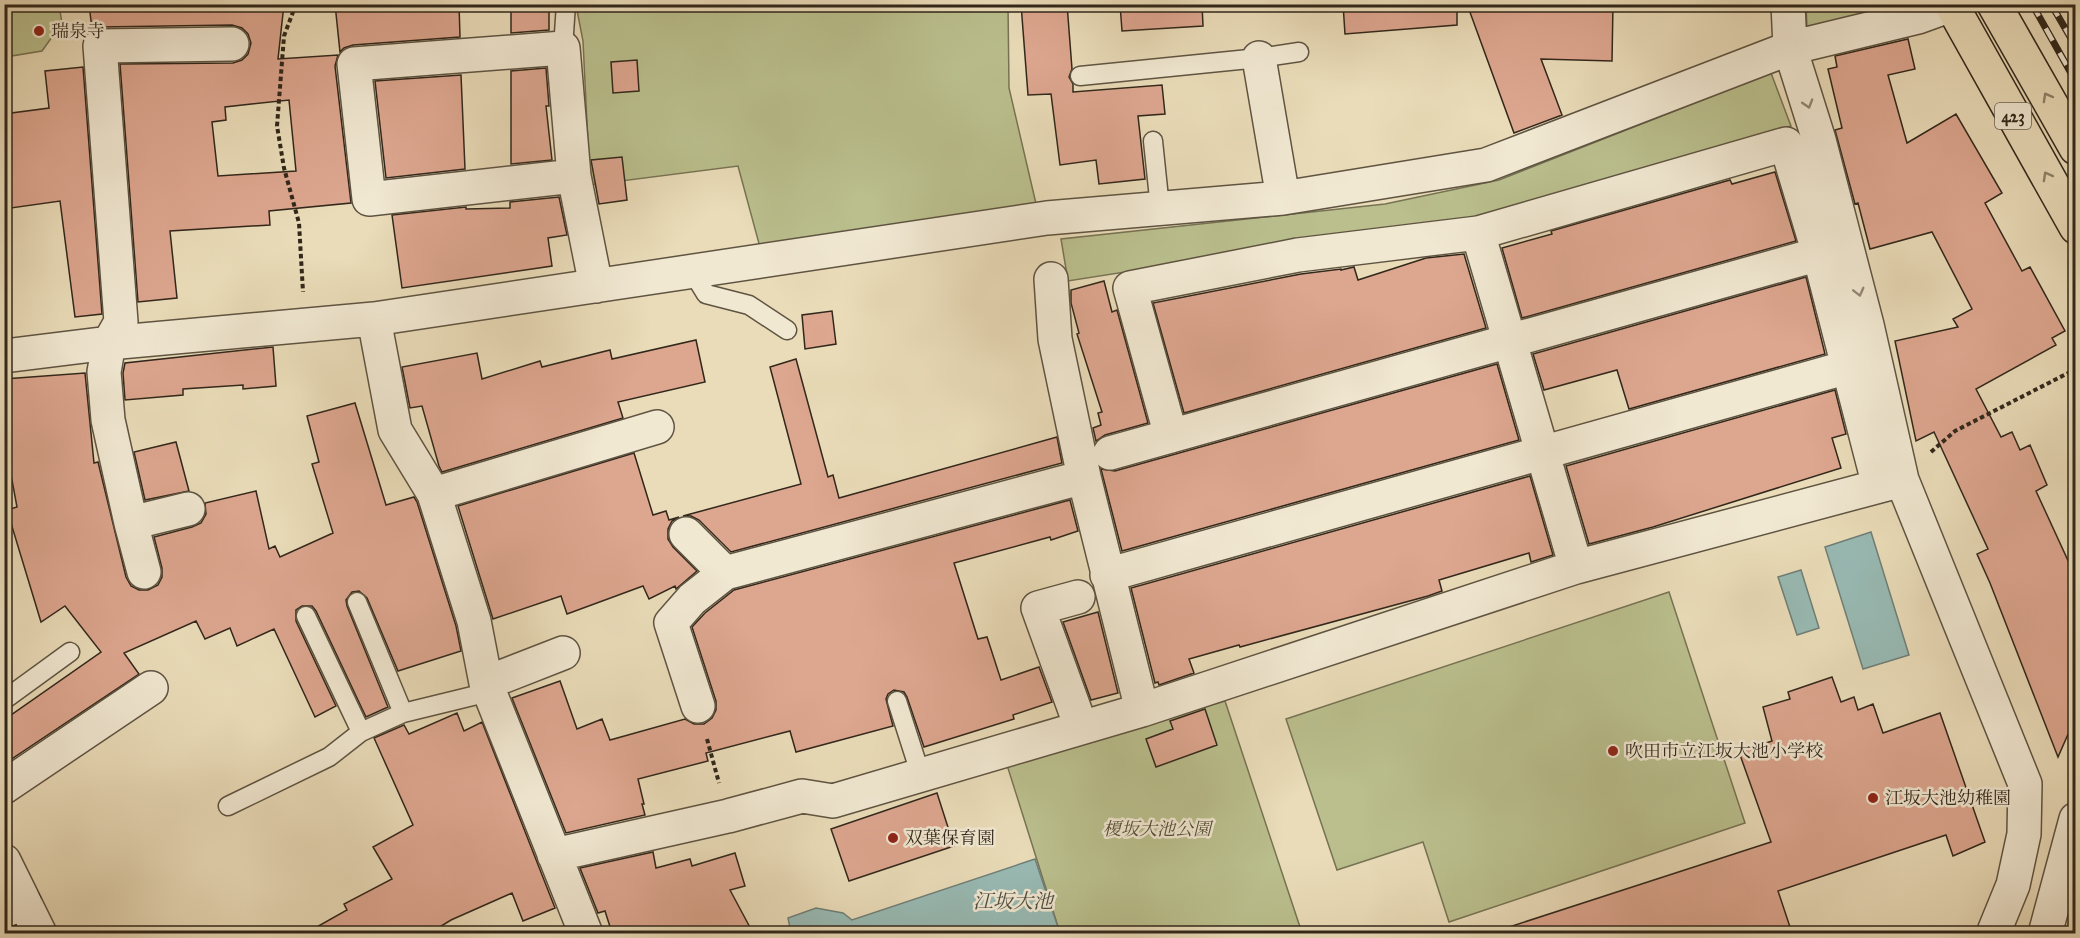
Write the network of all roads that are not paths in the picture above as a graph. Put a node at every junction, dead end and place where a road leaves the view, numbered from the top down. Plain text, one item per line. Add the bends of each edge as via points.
1 (566, 4) edge
2 (1788, 4) edge
3 (1994, 4) edge
4 (1951, 5) edge
5 (232, 44) dead end
6 (563, 48) junction
7 (1790, 48) junction
8 (1299, 52) dead end
9 (1259, 58) junction
10 (1080, 76) dead end
11 (1153, 141) dead end
12 (2076, 148) edge
13 (574, 176) junction
14 (1283, 198) junction
15 (1160, 208) junction
16 (2076, 227) edge
17 (1478, 233) junction
18 (1819, 254) junction
19 (692, 272) junction
20 (1051, 279) dead end
21 (596, 286) junction
22 (374, 319) junction
23 (787, 330) dead end
24 (1509, 340) junction
25 (109, 343) junction
26 (4, 356) edge
27 (1848, 367) junction
28 (657, 427) dead end
29 (1171, 436) junction
30 (1110, 453) dead end
31 (1542, 453) junction
32 (1084, 477) junction
33 (1890, 483) junction
34 (434, 494) junction
35 (188, 509) dead end
36 (131, 523) junction
37 (686, 534) dead end
38 (1576, 567) junction
39 (144, 572) dead end
40 (725, 573) junction
41 (1107, 575) junction
42 (1078, 597) dead end
43 (357, 602) dead end
44 (306, 616) dead end
45 (70, 652) dead end
46 (563, 653) dead end
47 (151, 688) dead end
48 (488, 688) junction
49 (4, 700) edge
50 (897, 701) dead end
51 (698, 706) road end
52 (1142, 710) junction
53 (403, 713) junction
54 (1082, 728) junction
55 (361, 732) junction
56 (921, 776) junction
57 (4, 787) edge
58 (228, 806) dead end
59 (2076, 819) edge
60 (554, 855) junction
61 (4, 861) edge
62 (14, 907) edge
63 (40, 933) edge
64 (586, 933) edge
65 (1993, 933) edge
66 (2045, 933) edge

1 - 6 lane
2 - 7 street
12 -> 3 highway, 423
4 - 7 street via 1918,17
16 -> 4 highway, 423
5 - 25 street via 100,46 121,322
6 - 13 street
6 - 13 street via 354,64 369,199
7 - 14 street via 1486,165
7 -> 33 street via 1855,279
8 - 9 lane
9 - 10 lane
9 - 14 street
11 - 15 lane
13 - 21 street
14 - 15 street
15 - 19 street via 1047,218
17 - 18 street via 1786,144
17 - 24 street
17 - 29 street via 1298,255 1130,288
18 - 24 street
18 - 27 street
19 - 21 street
19 - 23 lane via 706,294 749,305
20 - 32 street via 1055,339
21 - 22 street
22 - 25 street
22 - 34 street via 395,430
24 - 29 street
24 - 31 street
25 - 26 street
25 - 36 street via 104,372 108,420
27 - 31 street
27 - 33 street
28 - 34 street
29 - 30 street
31 - 38 street
31 - 41 street
32 - 40 street
32 - 41 street
33 - 38 street
33 - 65 street via 2025,783 2022,844 2013,885
34 - 48 street via 474,621
35 - 36 street
36 - 39 street
37 - 40 street
38 - 52 street
40 - 51 street via 692,599 671,623
41 - 52 street
42 - 54 street via 1038,608
43 - 53 lane
44 - 55 lane
45 - 49 lane
46 - 48 street
47 - 57 street
48 - 53 lane
48 - 60 street
50 - 56 lane
52 - 54 street
53 - 55 lane
54 - 56 street
55 - 58 lane via 329,758
56 - 60 street via 833,801 802,796
59 - 66 street
60 - 64 street
61 - 62 street
62 - 63 street

